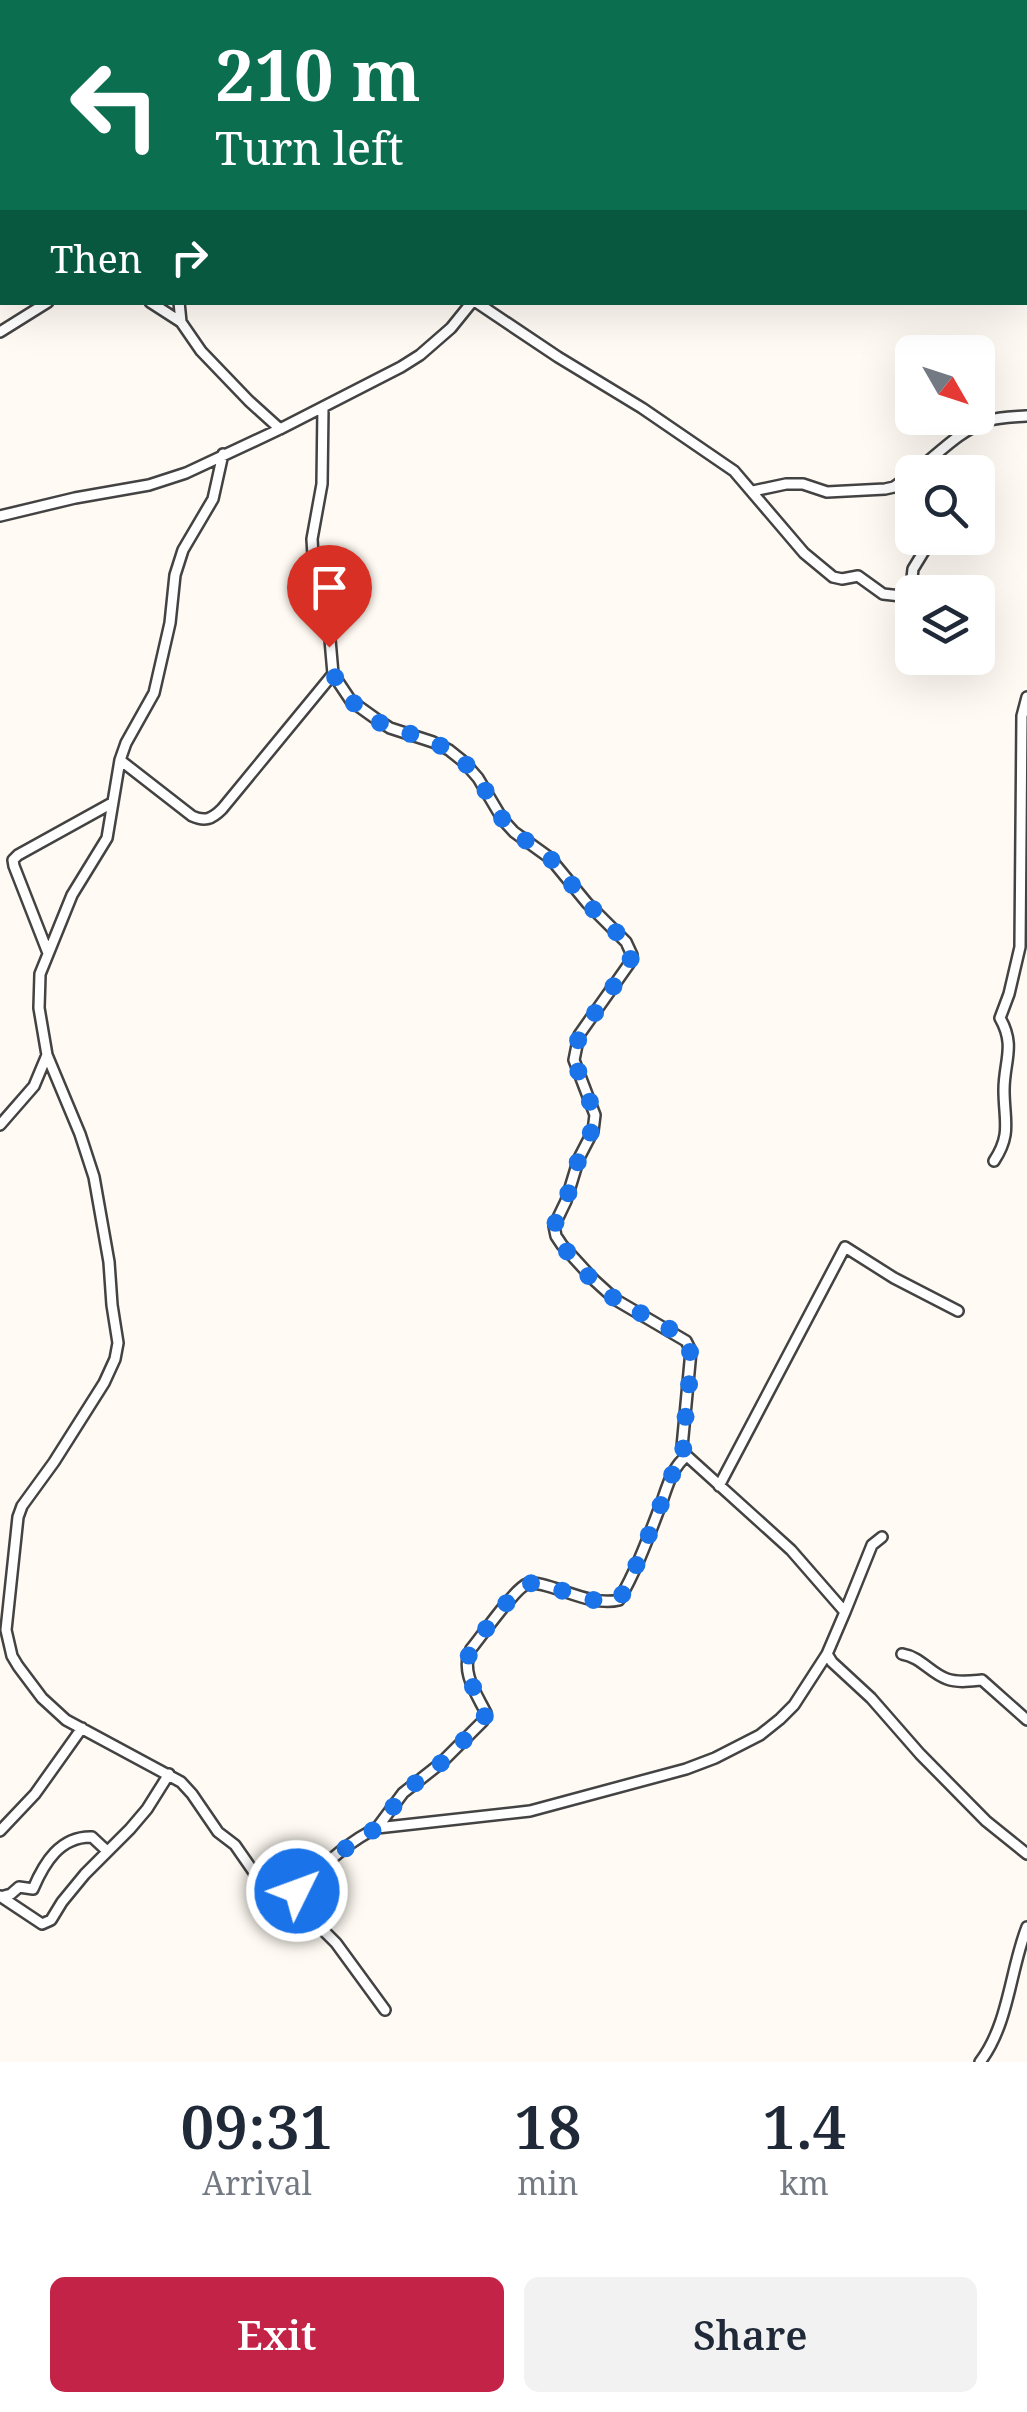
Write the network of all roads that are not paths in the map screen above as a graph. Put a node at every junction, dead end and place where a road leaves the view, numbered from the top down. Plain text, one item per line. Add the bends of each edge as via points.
1 (43, 305) edge
2 (155, 305) edge
3 (180, 305) edge
4 (471, 305) edge
5 (478, 305) edge
6 (181, 322) junction
7 (0, 332) edge
8 (323, 407) junction
9 (1027, 415) edge
10 (280, 429) junction
11 (223, 454) junction
12 (937, 455) edge
13 (895, 486) edge
14 (752, 491) junction
15 (0, 516) edge
16 (922, 555) edge
17 (333, 674) junction
18 (1027, 696) edge
19 (120, 760) junction
20 (112, 803) junction
21 (48, 953) junction
22 (47, 1055) junction
23 (0, 1125) edge
24 (994, 1161) dead end
25 (958, 1311) dead end
26 (687, 1456) junction
27 (719, 1486) junction
28 (882, 1537) dead end
29 (0, 1574) edge
30 (12, 1582) junction
31 (846, 1612) junction
32 (827, 1654) junction
33 (902, 1654) dead end
34 (1027, 1720) edge
35 (82, 1728) junction
36 (169, 1774) junction
37 (378, 1828) junction
38 (0, 1831) edge
39 (107, 1851) junction
40 (1027, 1854) edge
41 (290, 1897) junction
42 (1, 1898) edge
43 (1027, 1927) edge
44 (385, 2010) dead end
45 (980, 2062) edge

1 - 7 street
2 - 6 street
3 - 6 street
4 - 8 street via 420,355
5 - 14 street via 691,440
6 - 10 street
8 - 10 street
8 - 17 street via 322,484 312,539
9 - 12 street via 981,424
10 - 11 street
11 - 15 street via 149,485
11 - 19 street via 213,499 175,575 154,693
13 - 14 street via 827,492 786,484
14 - 16 street via 833,578 858,576 900,596
17 - 19 street via 209,819 192,816
17 - 26 street via 351,701 378,722 433,742 464,762 503,820 550,858 632,955 576,1045 574,1060 595,1115 554,1226 562,1245 616,1300 686,1342
18 - 24 street via 1020,947 1000,1018 1010,1045 1007,1121
19 - 20 street
20 - 21 street via 107,838 78,883
20 - 21 street via 14,860
21 - 22 street via 39,992
22 - 23 street via 34,1086
22 - 30 street via 94,1178 118,1343 104,1383 22,1506
25 - 27 street via 846,1247
26 - 27 street
26 - 37 street via 619,1600 587,1599 539,1584 517,1592 466,1659 486,1713 483,1721 404,1792
27 - 31 street via 791,1550
28 - 31 street via 872,1544
29 - 30 street
30 - 35 street via 6,1630 12,1656 42,1698
31 - 32 street
32 - 37 street via 780,1719 714,1758 530,1812
32 - 40 street via 975,1810
33 - 34 street via 956,1682 982,1680
35 - 36 street
35 - 38 street
36 - 39 street
36 - 41 street via 235,1845 267,1891
37 - 41 street
39 - 42 street via 90,1836 72,1840 45,1863 33,1889 19,1887
39 - 42 street via 46,1923
41 - 44 street via 336,1943
43 - 45 street via 1004,2010

